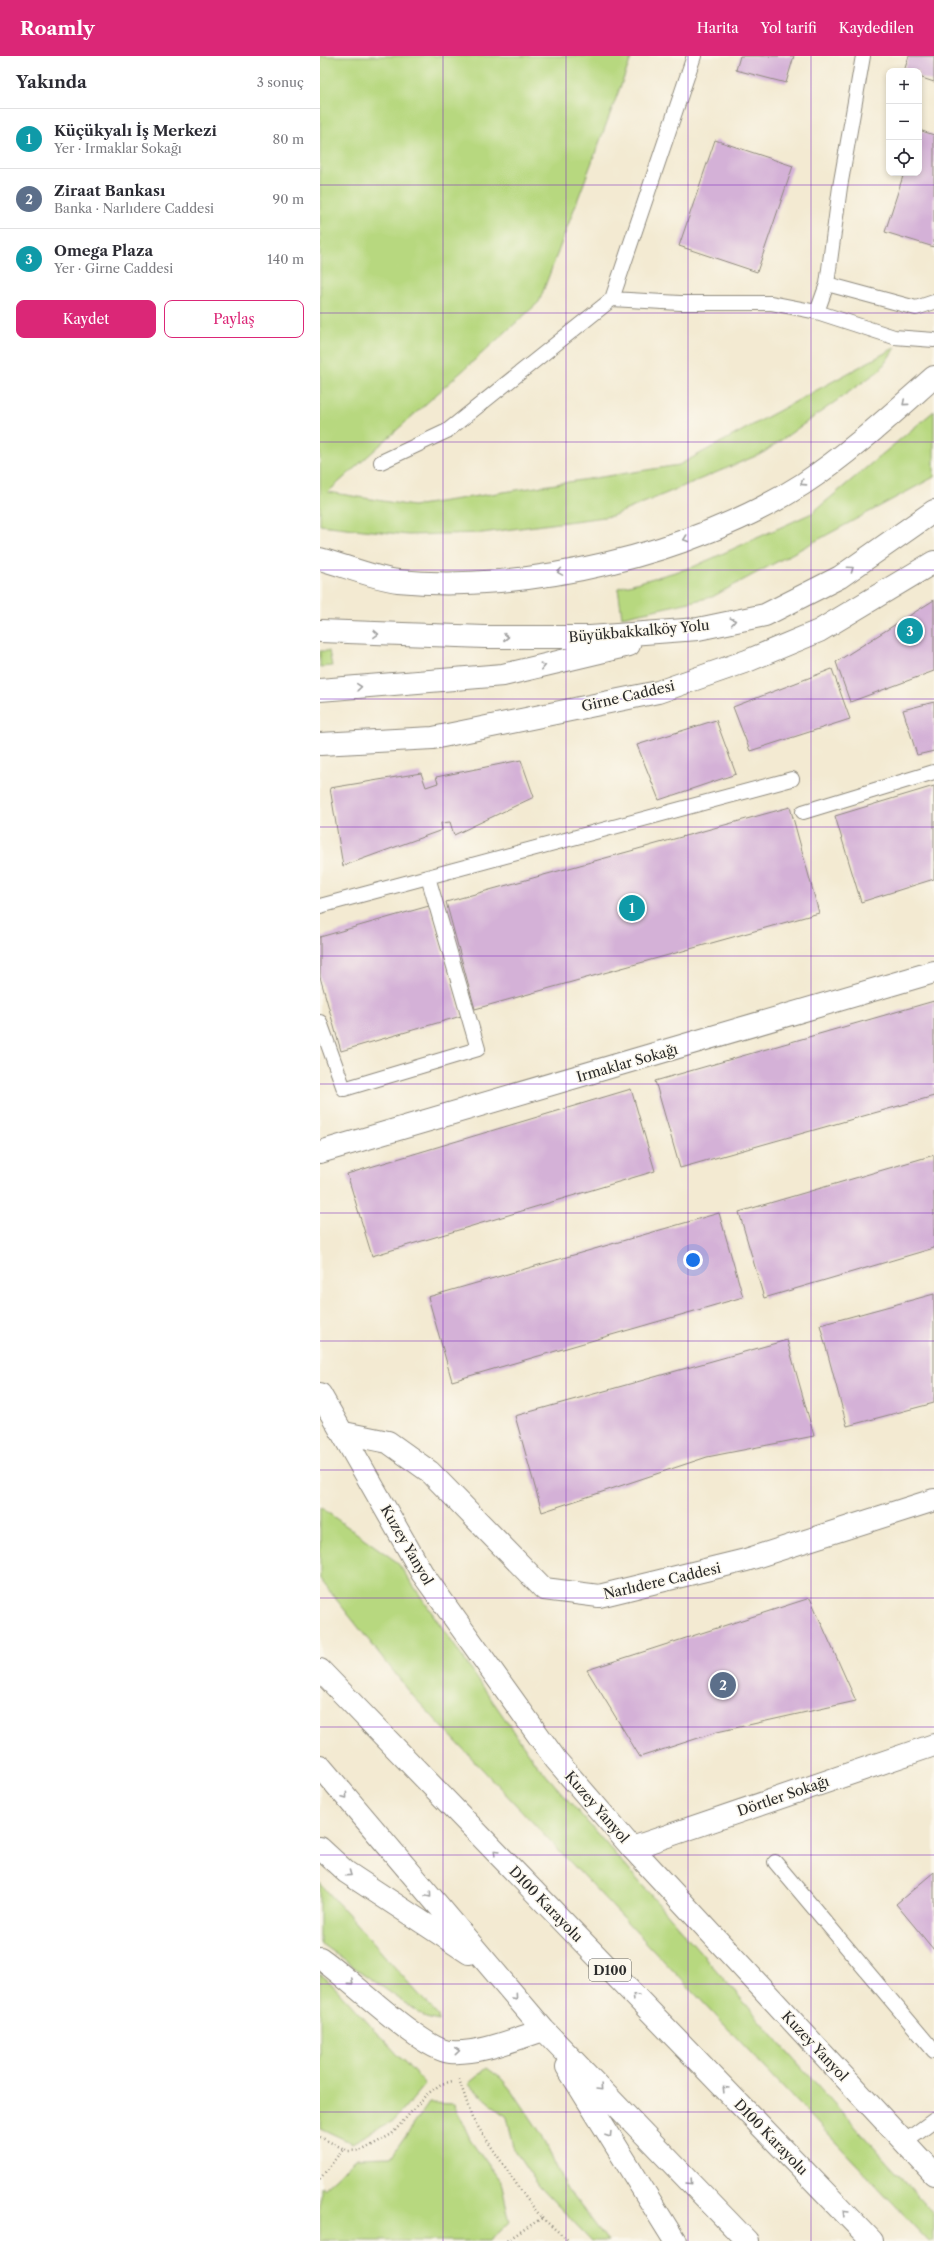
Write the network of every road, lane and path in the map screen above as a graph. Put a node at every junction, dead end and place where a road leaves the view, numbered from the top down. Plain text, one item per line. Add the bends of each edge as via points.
1 (694, 56) edge
2 (863, 56) edge
3 (827, 284) junction
4 (612, 299) junction
5 (934, 302) edge
6 (817, 312) junction
7 (934, 340) edge
8 (934, 377) edge
9 (381, 462) dead end
10 (934, 511) edge
11 (320, 559) edge
12 (934, 562) edge
13 (320, 571) edge
14 (397, 581) junction
15 (698, 629) junction
16 (329, 632) edge
17 (320, 690) edge
18 (320, 744) edge
19 (934, 772) edge
20 (792, 779) dead end
21 (803, 812) dead end
22 (428, 877) junction
23 (320, 906) edge
24 (934, 972) edge
25 (320, 1022) edge
26 (320, 1152) edge
27 (320, 1394) edge
28 (344, 1433) junction
29 (934, 1500) edge
30 (320, 1661) edge
31 (320, 1670) edge
32 (347, 1699) junction
33 (934, 1745) edge
34 (320, 1766) edge
35 (320, 1848) edge
36 (632, 1848) junction
37 (775, 1862) dead end
38 (320, 1958) edge
39 (490, 1967) junction
40 (544, 2030) junction
41 (934, 2051) edge
42 (449, 2052) junction
43 (459, 2080) junction
44 (934, 2120) edge
45 (320, 2137) edge
46 (904, 2142) junction
47 (343, 2149) junction
48 (934, 2174) edge
49 (320, 2179) edge
50 (542, 2218) junction
51 (506, 2241) edge
52 (569, 2241) edge
53 (675, 2241) edge
54 (747, 2241) edge
55 (872, 2241) edge

1 - 4 lane
2 - 3 lane via 840,187
3 - 5 lane via 916,308
3 - 6 lane
4 - 6 lane via 680,303 771,303
4 - 9 lane via 447,431
6 - 7 lane via 894,337
8 -> 14 main road via 803,484 755,510 696,535 594,567 530,577 471,583
15 -> 10 main road, Büyükbakkalköy Yolu via 765,615 840,577
11 - 14 main road
12 - 18 main road, Girne Caddesi via 820,631 747,661 658,692 434,738
13 - 14 main road
16 -> 15 main road, Büyükbakkalköy Yolu via 484,637 590,637
17 -> 15 main road via 503,675
19 - 21 lane
20 - 22 lane
22 - 23 lane
22 - 25 lane via 478,1049 344,1089
24 - 26 main road, Irmaklar Sokağı
27 - 28 main road, Kuzey Yanyol
28 - 29 main road, Narlıdere Caddesi via 388,1442 430,1472 544,1589 599,1596 746,1560
28 - 36 main road, Kuzey Yanyol via 422,1573 556,1760
30 - 32 main road
31 - 32 main road, D100 Karayolu / D100
55 -> 32 main road, D100 Karayolu / D100
33 - 36 main road, Dörtler Sokağı
34 -> 39 main road
35 -> 39 main road via 346,1872
36 - 46 main road, Kuzey Yanyol
37 - 41 lane
38 -> 42 main road via 426,2043
39 -> 40 main road
42 -> 40 main road via 482,2049
40 -> 53 main road
40 -> 54 main road
42 - 43 path
43 - 47 path via 441,2084 426,2095 392,2134 363,2150
43 - 50 path via 472,2118
44 - 46 lane
45 - 47 path
46 - 48 main road, Kuzey Yanyol
47 - 49 path
50 - 51 path
50 - 52 path

